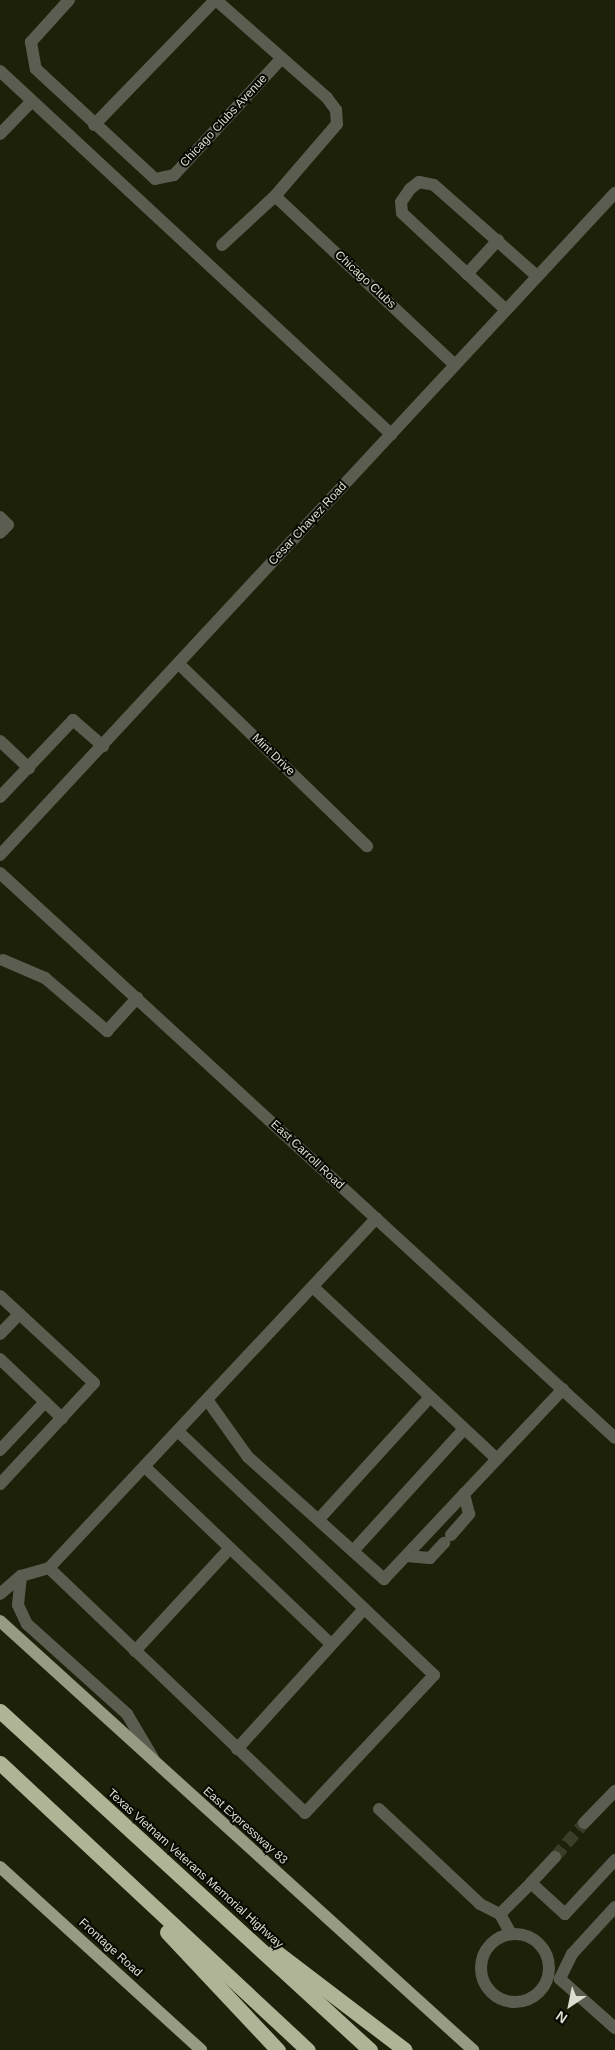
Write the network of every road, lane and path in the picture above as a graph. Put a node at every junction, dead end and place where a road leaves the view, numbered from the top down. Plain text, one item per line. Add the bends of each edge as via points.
1 (69, 0) edge
2 (215, 0) edge
3 (282, 58) junction
4 (0, 71) edge
5 (32, 101) junction
6 (94, 125) junction
7 (0, 134) edge
8 (615, 193) edge
9 (275, 196) junction
10 (498, 240) junction
11 (222, 245) dead end
12 (467, 274) junction
13 (538, 276) junction
14 (506, 310) junction
15 (455, 365) junction
16 (391, 434) junction
17 (0, 517) edge
18 (0, 533) edge
19 (178, 664) junction
20 (0, 741) edge
21 (103, 746) junction
22 (29, 768) junction
23 (0, 797) edge
24 (367, 846) dead end
25 (0, 855) edge
26 (0, 873) edge
27 (3, 960) dead end
28 (137, 998) junction
29 (376, 1218) junction
30 (313, 1287) junction
31 (0, 1296) edge
32 (19, 1314) junction
33 (0, 1334) edge
34 (0, 1359) edge
35 (562, 1389) junction
36 (430, 1397) junction
37 (208, 1401) junction
38 (45, 1402) junction
39 (62, 1418) junction
40 (464, 1429) junction
41 (179, 1432) junction
42 (615, 1438) edge
43 (0, 1450) edge
44 (496, 1459) junction
45 (145, 1467) junction
46 (0, 1484) edge
47 (464, 1494) junction
48 (319, 1518) junction
49 (229, 1549) junction
50 (353, 1551) junction
51 (406, 1556) junction
52 (49, 1568) junction
53 (21, 1576) junction
54 (0, 1594) edge
55 (364, 1609) junction
56 (0, 1622) edge
57 (331, 1644) junction
58 (135, 1651) junction
59 (0, 1711) edge
60 (237, 1749) junction
61 (0, 1763) edge
62 (160, 1768) junction
63 (613, 1797) edge
64 (379, 1809) dead end
65 (584, 1823) tunnel mouth
66 (80, 1837) junction
67 (554, 1857) tunnel mouth
68 (615, 1860) edge
69 (0, 1867) edge
70 (531, 1883) junction
71 (201, 1893) junction
72 (615, 1907) edge
73 (500, 1914) junction
74 (511, 1934) junction
75 (554, 1978) junction
76 (615, 2028) edge
77 (201, 2050) edge
78 (278, 2050) edge
79 (308, 2050) edge
80 (370, 2050) edge
81 (405, 2050) edge
82 (473, 2050) edge

1 - 6 street, Chicago Clubs Avenue via 31,42 30,54 36,69
2 - 3 street
2 - 6 street
3 - 6 street, Chicago Clubs Avenue via 174,174 164,179 155,179 142,171
3 - 9 street via 327,98 336,110 337,124
4 - 5 street
5 - 7 street
5 - 16 street
8 - 13 street, Cesar Chavez Road
9 - 11 street
9 - 15 street, Chicago Clubs
10 - 12 street
10 - 12 street via 434,185 419,182 410,189 401,202 402,213
10 - 13 street
12 - 14 street
13 - 14 street, Cesar Chavez Road
14 - 15 street, Cesar Chavez Road
15 - 16 street, Cesar Chavez Road
16 - 19 street, Cesar Chavez Road
17 - 18 street via 8,524
19 - 21 street, Cesar Chavez Road
19 - 24 street, Mint Drive
20 - 22 street
21 - 22 street via 72,720
21 - 25 street, Cesar Chavez Road
22 - 23 street
26 - 28 street, East Carroll Road
27 - 28 street via 45,978 107,1030
28 - 29 street, East Carroll Road
29 - 30 street
29 - 35 street, East Carroll Road
30 - 36 street
30 - 37 street
31 - 32 street
32 - 33 street
32 - 39 street via 94,1383
34 - 38 street
35 - 42 street, East Carroll Road
35 - 44 street
36 - 40 street
36 - 48 street
37 - 41 street
37 - 48 street via 248,1457
38 - 39 street
38 - 43 street
39 - 46 street
40 - 44 street
40 - 50 street
41 - 45 street
41 - 55 street
44 - 47 street
45 - 49 street
45 - 52 street
47 - 51 street
47 - 51 street via 469,1514 430,1558
48 - 50 street
49 - 57 street
49 - 58 street
50 - 51 street via 384,1578
52 - 53 street
52 - 58 street
53 - 54 street
53 - 62 street via 18,1605 27,1624 127,1714
55 - 57 street
55 - 60 street via 434,1675 305,1813
56 - 62 main road, East Expressway 83
57 - 60 street
58 - 60 street
59 - 71 highway, Texas Vietnam Veterans Memorial Highway
61 - 66 highway
62 - 82 main road, East Expressway 83
63 - 65 street
64 - 73 street via 480,1904
66 - 78 highway
66 - 79 highway
67 - 70 street
68 - 70 street via 564,1914
69 - 77 main road, Frontage Road
70 - 73 street
71 - 80 highway, Texas Vietnam Veterans Memorial Highway
71 - 81 highway
72 - 75 street
73 - 74 street
74 - 75 street via 533,1939 541,1946
74 - 75 street via 500,1937 484,1952 481,1963 485,1986 503,2000 525,2000
75 - 76 street

